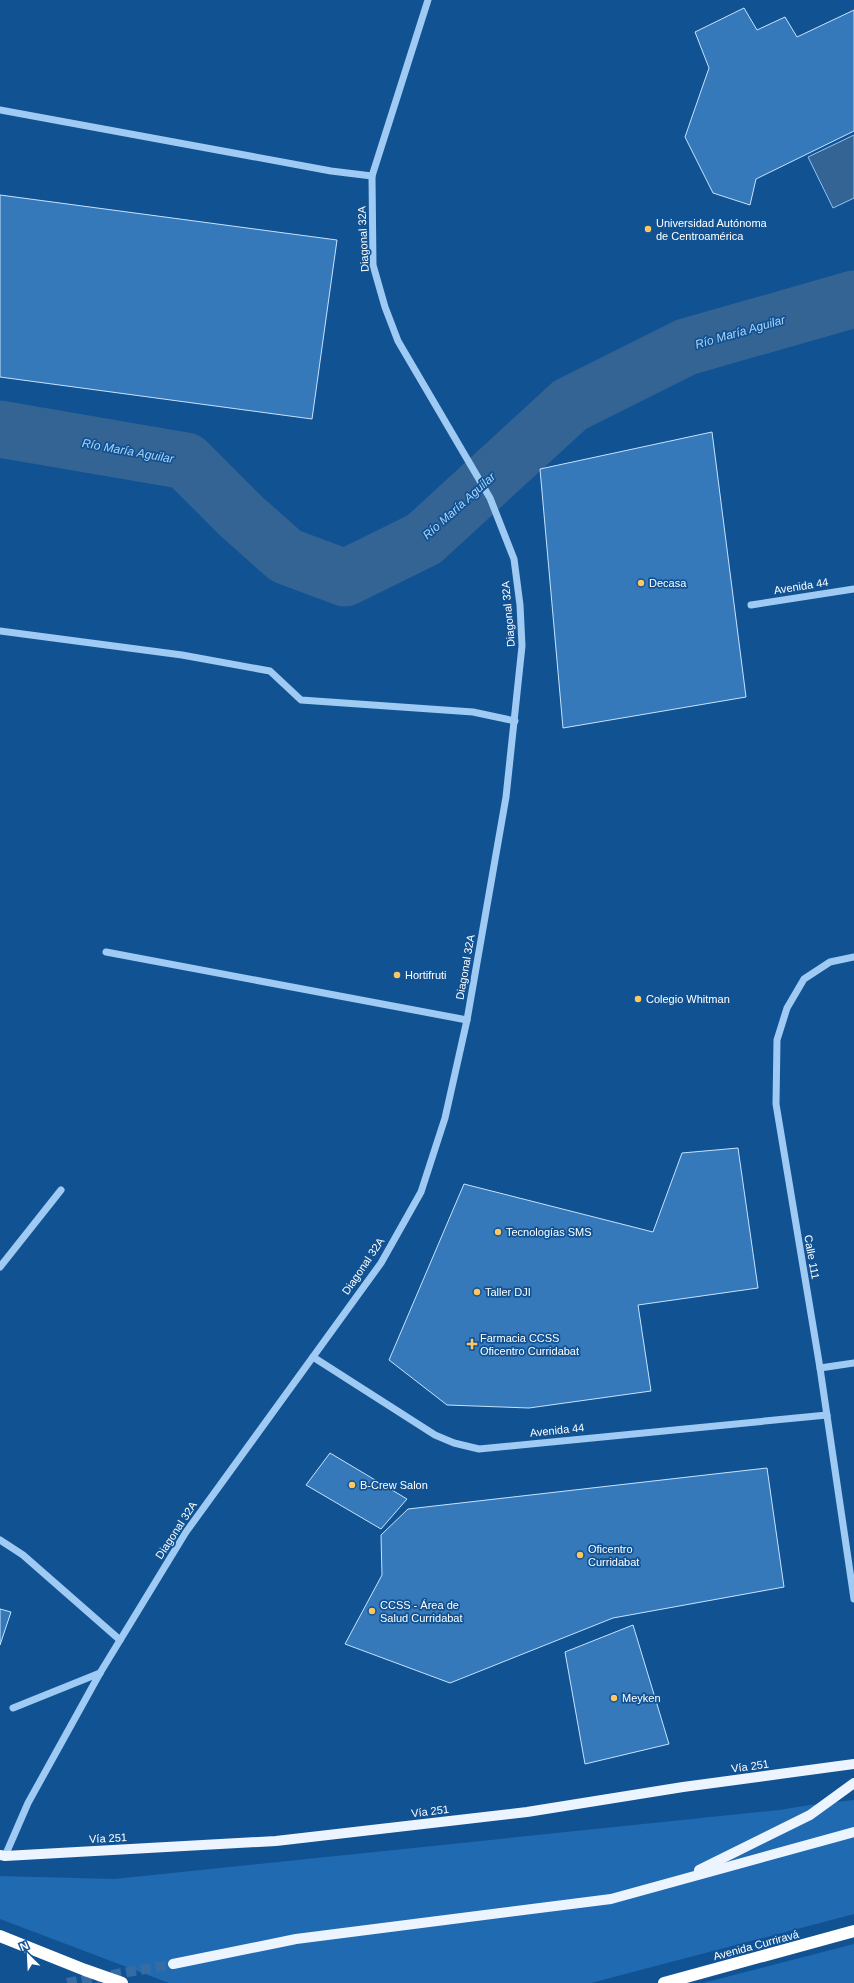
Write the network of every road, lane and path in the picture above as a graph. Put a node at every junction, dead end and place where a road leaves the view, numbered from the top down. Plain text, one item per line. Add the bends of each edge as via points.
1 (428, 0) edge
2 (0, 110) edge
3 (372, 176) junction
4 (854, 589) edge
5 (751, 605) dead end
6 (0, 631) edge
7 (515, 721) junction
8 (106, 952) dead end
9 (854, 957) edge
10 (467, 1020) junction
11 (61, 1190) dead end
12 (0, 1267) edge
13 (313, 1357) junction
14 (854, 1362) edge
15 (820, 1368) junction
16 (827, 1414) junction
17 (0, 1540) edge
18 (854, 1599) edge
19 (120, 1640) junction
20 (100, 1673) junction
21 (13, 1708) dead end
22 (854, 1764) edge
23 (854, 1783) edge
24 (854, 1832) edge
25 (3, 1855) edge
26 (678, 1880) junction
27 (854, 1931) edge
28 (0, 1936) edge
29 (173, 1964) tunnel mouth
30 (122, 1983) edge
31 (664, 1983) edge

1 - 3 street, Diagonal 32A
2 - 3 street via 331,171
3 - 7 street, Diagonal 32A via 374,265 385,307 398,342 490,498 514,559 522,646
4 - 5 street, Avenida 44
6 - 7 street via 182,655 270,671 301,700 473,712
7 - 10 street, Diagonal 32A via 506,797
8 - 10 street
9 - 15 street, Calle 111 via 830,962 804,979 786,1008 777,1040 776,1104
10 - 13 street, Diagonal 32A via 445,1118 421,1192 381,1263
11 - 12 street
13 - 16 street, Avenida 44 via 435,1435 479,1449
13 - 19 street, Diagonal 32A via 186,1532
14 - 15 street
15 - 16 street, Calle 111
16 - 18 street, Calle 111
17 - 19 street via 23,1555
19 - 20 street, Diagonal 32A
20 - 21 street
20 - 25 street, Diagonal 32A via 28,1803
22 - 25 main road, Vía 251 via 683,1787 527,1812 276,1841
23 - 26 main road via 810,1815
24 - 26 main road
26 - 29 main road via 611,1899 296,1939
27 - 31 highway, Avenida Curriravá
28 - 30 highway

